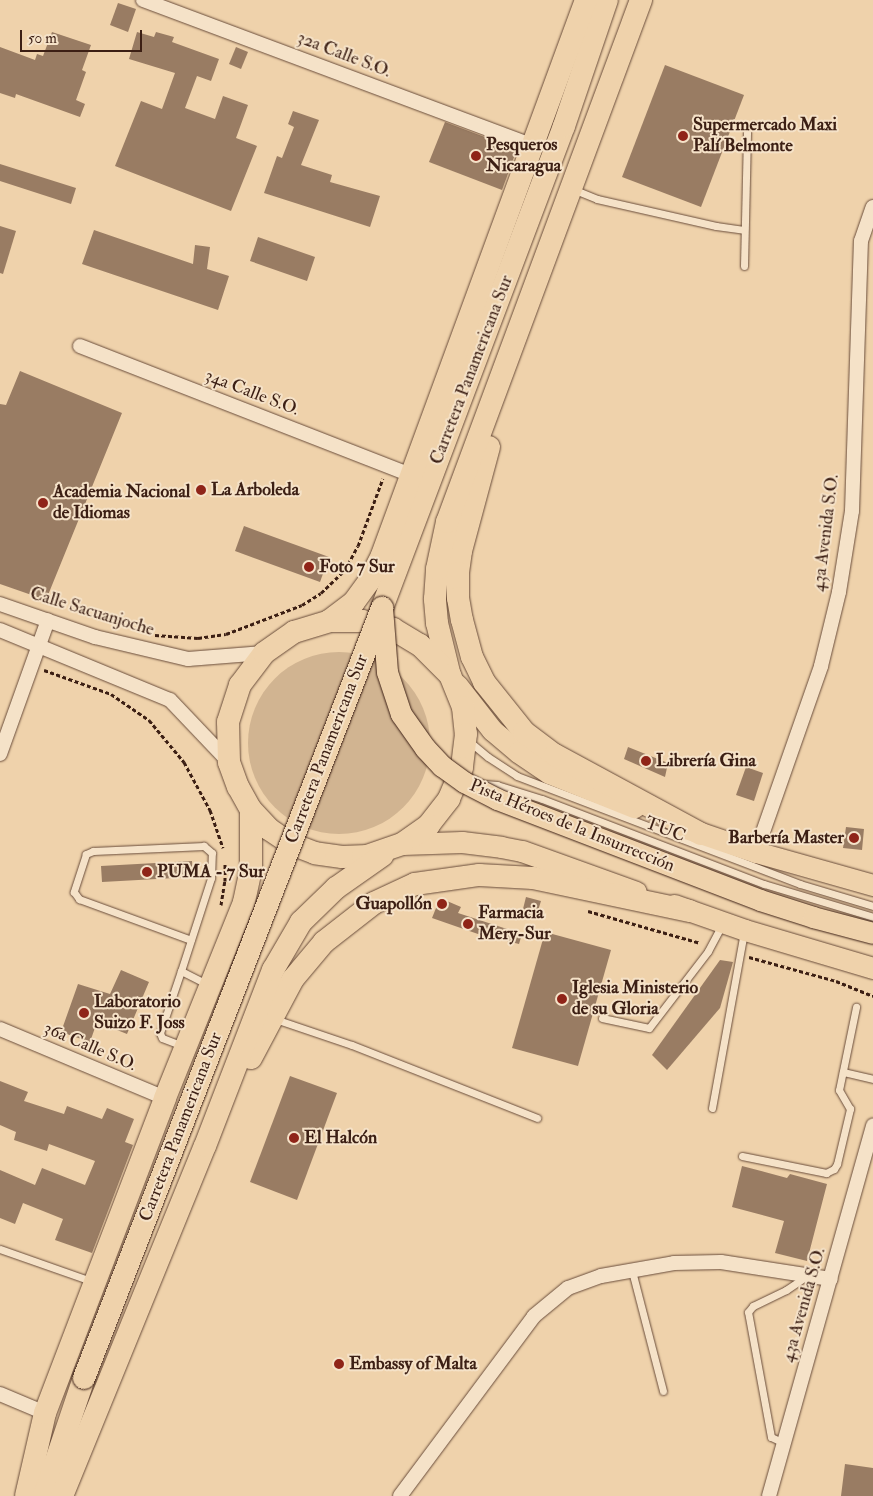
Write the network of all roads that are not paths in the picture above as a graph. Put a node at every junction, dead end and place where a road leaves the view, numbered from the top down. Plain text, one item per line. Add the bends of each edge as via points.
1 (143, 0) edge
2 (586, 0) edge
3 (607, 0) edge
4 (641, 0) edge
5 (747, 129) dead end
6 (533, 146) junction
7 (572, 188) junction
8 (873, 207) edge
9 (870, 221) edge
10 (744, 230) junction
11 (744, 266) dead end
12 (521, 324) junction
13 (80, 346) dead end
14 (411, 475) junction
15 (0, 604) edge
16 (382, 608) junction
17 (48, 620) junction
18 (329, 621) junction
19 (0, 630) edge
20 (38, 646) junction
21 (264, 653) junction
22 (450, 675) junction
23 (466, 734) junction
24 (0, 754) edge
25 (229, 762) junction
26 (449, 799) junction
27 (251, 810) junction
28 (701, 834) junction
29 (397, 846) junction
30 (756, 852) junction
31 (873, 886) edge
32 (873, 906) edge
33 (690, 911) junction
34 (873, 917) edge
35 (724, 923) junction
36 (745, 930) junction
37 (873, 933) edge
38 (191, 940) junction
39 (873, 968) edge
40 (182, 971) junction
41 (210, 986) junction
42 (856, 1007) dead end
43 (264, 1016) junction
44 (602, 1018) dead end
45 (0, 1029) edge
46 (186, 1047) junction
47 (843, 1072) junction
48 (873, 1079) edge
49 (165, 1098) junction
50 (712, 1108) dead end
51 (537, 1118) dead end
52 (873, 1125) edge
53 (742, 1156) dead end
54 (0, 1249) edge
55 (632, 1271) junction
56 (807, 1275) junction
57 (831, 1279) junction
58 (96, 1283) junction
59 (663, 1391) dead end
60 (0, 1394) edge
61 (46, 1413) junction
62 (784, 1443) junction
63 (26, 1496) edge
64 (44, 1496) edge
65 (62, 1496) edge
66 (400, 1496) edge
67 (769, 1496) edge

1 - 6 street, 32a Calle S.O.
2 - 6 highway, Carretera Panamericana Sur
3 - 16 highway, Carretera Panamericana Sur via 564,126
4 - 7 highway, Carretera Panamericana Sur
5 - 10 lane
6 - 14 highway, Carretera Panamericana Sur
7 - 10 lane via 597,199
7 - 12 highway, Carretera Panamericana Sur
8 - 9 street, 43a Avenida S.O.
9 - 30 street, 43a Avenida S.O. via 860,241 852,511 840,592 821,666
10 - 11 lane
12 - 22 highway, Carretera Panamericana Sur via 447,522 437,569 437,623
12 - 28 highway via 461,551 458,598 472,657 484,682 524,732 555,755
13 - 14 street, 34a Calle S.O.
14 - 18 highway, Carretera Panamericana Sur via 382,555 369,581 354,602
15 - 17 street, Calle Sacuanjoche
16 - 37 main road, Pista Héroes de la Insurrección, bridge via 387,672 401,714 425,748 464,782 497,799 760,900
16 - 64 highway, Carretera Panamericana Sur, bridge via 84,1378
17 - 20 street
17 - 21 street, Calle Sacuanjoche via 95,637 188,659
18 - 21 highway via 294,632
18 - 22 highway via 362,621 392,629 420,645
19 - 20 street
20 - 24 street
20 - 25 street via 170,700
21 - 25 highway via 240,685 228,722
22 - 23 highway, Carretera Panamericana Sur via 462,707
22 - 28 main road via 492,730 549,773
23 - 26 highway, Carretera Panamericana Sur via 462,768
23 - 32 lane, TUC via 470,742 488,757 517,776 800,884
25 - 27 highway
26 - 29 highway, Carretera Panamericana Sur via 429,825
26 - 34 lane, TUC via 465,786 477,783 498,785 764,884
27 - 29 highway via 284,839 316,853 368,856
27 - 41 highway, Carretera Panamericana Sur via 250,868 244,902
28 - 30 main road
29 - 33 main road, Pista Héroes de la Insurrección via 462,842 508,848
29 - 43 highway, Carretera Panamericana Sur via 336,888 300,922 273,970
30 - 31 main road
33 - 35 main road, Pista Héroes de la Insurrección
33 - 43 highway via 533,878 479,875 415,884 374,903 324,942
35 - 36 main road, Pista Héroes de la Insurrección
35 - 44 lane via 711,946 649,1028
36 - 39 main road, Pista Héroes de la Insurrección
36 - 50 lane
38 - 38 lane via 211,878 212,853 209,850 204,846 93,851 86,854 74,892 79,899
38 - 40 lane
40 - 41 lane
40 - 46 lane via 160,1032 162,1038
41 - 46 highway, Carretera Panamericana Sur
42 - 47 lane
43 - 51 lane via 286,1021
43 - 65 highway, Carretera Panamericana Sur via 205,1146
45 - 49 street, 36a Calle S.O.
46 - 49 highway, Carretera Panamericana Sur
47 - 48 lane
47 - 53 lane via 839,1090 850,1109 834,1169 826,1173
49 - 58 highway, Carretera Panamericana Sur
52 - 57 street, 43a Avenida S.O.
54 - 58 lane
55 - 56 street via 674,1263 721,1262
55 - 59 lane
55 - 66 street via 601,1276 568,1288 534,1316
56 - 57 street
56 - 62 lane via 748,1312 771,1437
57 - 62 street, 43a Avenida S.O.
58 - 61 highway, Carretera Panamericana Sur
60 - 61 street
61 - 63 highway, Carretera Panamericana Sur
62 - 67 street, 43a Avenida S.O.

